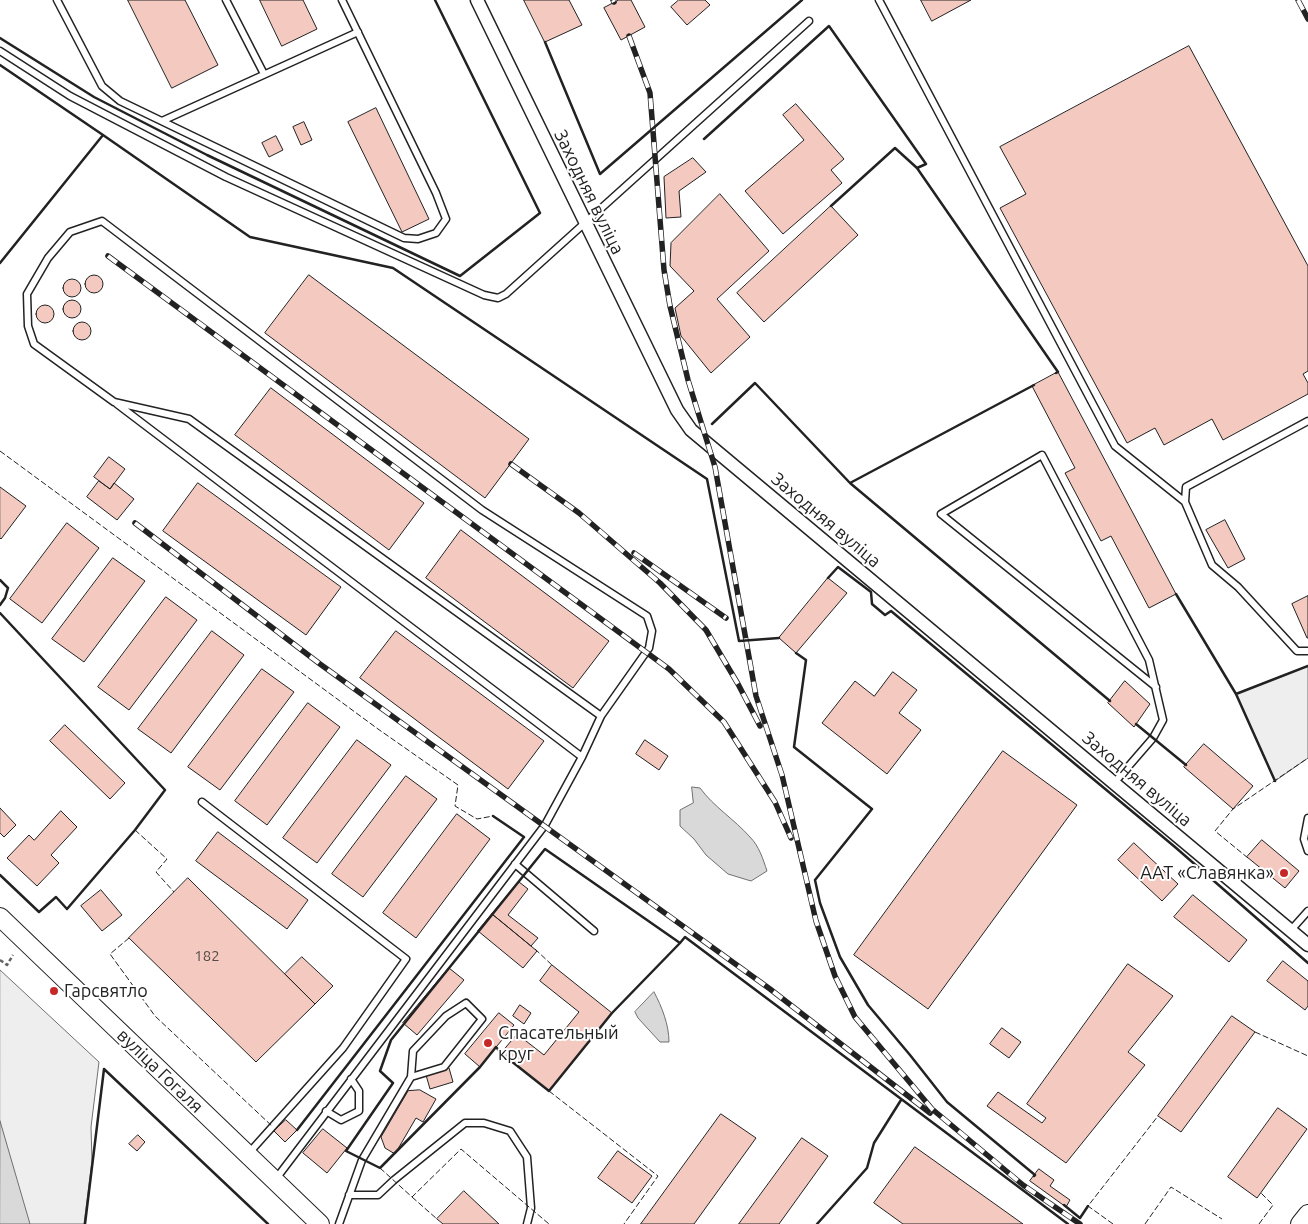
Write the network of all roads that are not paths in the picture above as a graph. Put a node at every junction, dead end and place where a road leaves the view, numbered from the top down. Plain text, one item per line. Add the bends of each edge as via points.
1 (57, 0) edge
2 (226, 0) edge
3 (342, 0) edge
4 (477, 0) edge
5 (879, 0) edge
6 (810, 20) dead end
7 (358, 32) junction
8 (0, 51) edge
9 (264, 74) junction
10 (162, 121) junction
11 (585, 223) junction
12 (114, 402) junction
13 (1308, 421) edge
14 (1185, 502) junction
15 (1308, 651) edge
16 (1156, 687) junction
17 (601, 716) junction
18 (582, 757) junction
19 (1114, 783) junction
20 (202, 802) dead end
21 (1308, 818) edge
22 (1308, 851) edge
23 (516, 864) junction
24 (1308, 911) edge
25 (0, 917) edge
26 (1291, 930) junction
27 (594, 931) dead end
28 (1308, 945) edge
29 (411, 1077) junction
30 (351, 1079) junction
31 (326, 1111) junction
32 (248, 1155) junction
33 (274, 1181) junction
34 (349, 1194) junction
35 (1308, 1214) edge
36 (320, 1224) edge
37 (338, 1224) edge
38 (527, 1224) edge
39 (1300, 1224) edge

1 - 10 lane via 102,86 120,101
2 - 9 lane
3 - 7 lane
4 - 11 street, Заходняя вуліца
5 - 14 lane via 1115,446
6 - 11 lane
7 - 9 lane
7 - 10 lane via 436,193 446,219 436,233 418,239 404,238
8 - 11 lane via 70,96 218,172 484,295 498,298 506,294
9 - 10 lane
11 - 19 street, Заходняя вуліца via 677,410 691,430
12 - 17 lane via 188,419
12 - 17 lane via 34,344 28,326 27,294 48,258 70,232 102,221 482,510 647,616 652,631 649,648
12 - 18 lane
13 - 14 lane via 1186,487
14 - 15 lane via 1212,565 1238,587 1297,651
16 - 16 lane via 1149,660 1042,455 941,514
16 - 19 lane via 1163,720 1153,738
17 - 18 lane
18 - 23 lane via 545,825
19 - 26 street, Заходняя вуліца
20 - 32 lane via 406,959 343,1048
21 - 22 lane via 1304,839
23 - 27 lane
23 - 30 lane
24 - 26 lane
25 - 32 main road, вуліца Гогаля
26 - 28 street, Заходняя вуліца
29 - 29 lane via 413,1051 446,1016 466,1003 482,1019 444,1067
29 - 34 lane via 362,1160
30 - 31 lane
30 - 31 lane via 359,1091 359,1110 341,1120
31 - 33 lane
32 - 33 main road, вуліца Гогаля
33 - 36 main road, вуліца Гогаля
34 - 37 lane
34 - 38 lane via 378,1195 465,1123 484,1123 510,1131 527,1157 531,1208
35 - 39 main road

